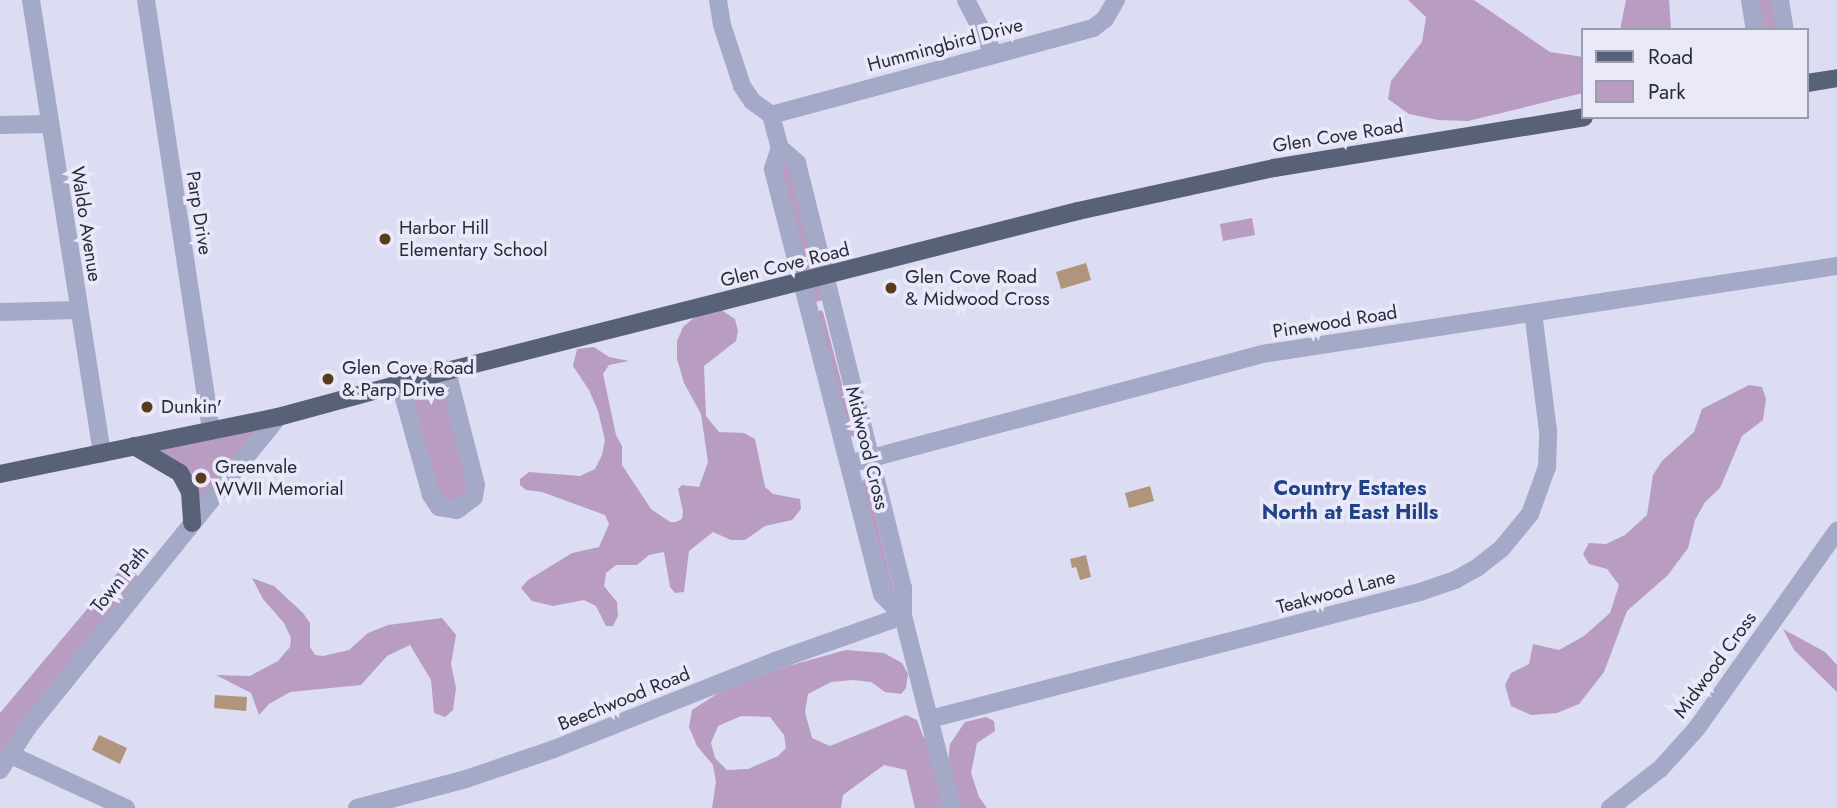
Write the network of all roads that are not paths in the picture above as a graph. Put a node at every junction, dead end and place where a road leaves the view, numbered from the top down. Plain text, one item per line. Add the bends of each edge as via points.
1 (31, 0) edge
2 (146, 0) edge
3 (718, 0) edge
4 (966, 0) edge
5 (1116, 0) edge
6 (1750, 0) edge
7 (1780, 0) edge
8 (1755, 28) edge
9 (1785, 28) edge
10 (994, 54) junction
11 (1837, 78) edge
12 (1809, 83) edge
13 (771, 115) junction
14 (1582, 117) edge
15 (49, 124) junction
16 (0, 125) edge
17 (780, 148) junction
18 (1837, 266) edge
19 (825, 277) junction
20 (802, 283) junction
21 (78, 310) junction
22 (0, 312) edge
23 (1533, 313) junction
24 (447, 371) junction
25 (400, 384) junction
26 (278, 417) junction
27 (211, 431) junction
28 (134, 446) junction
29 (102, 453) junction
30 (870, 458) junction
31 (849, 464) junction
32 (0, 474) edge
33 (192, 523) junction
34 (1837, 531) edge
35 (903, 616) junction
36 (930, 719) junction
37 (4, 762) edge
38 (404, 803) edge
39 (127, 808) edge
40 (357, 808) edge
41 (953, 808) edge
42 (1610, 808) edge

1 - 15 street, Waldo Avenue
2 - 27 street, Parp Drive
3 - 13 street via 742,86 752,101
4 - 10 street
5 - 10 street, Hummingbird Drive via 1105,19 1093,28
6 - 8 street
7 - 9 street
10 - 13 street, Hummingbird Drive
11 - 12 main road
13 - 17 street
14 - 19 main road, Glen Cove Road via 1274,168 1078,211
15 - 16 street
15 - 21 street, Waldo Avenue
17 - 19 street, Midwood Cross via 797,163
17 - 20 street, Midwood Cross via 773,169
18 - 23 street, Pinewood Road
19 - 20 main road, Glen Cove Road
19 - 30 street, Midwood Cross
20 - 24 main road, Glen Cove Road
20 - 31 street, Midwood Cross
21 - 22 street
21 - 29 street, Waldo Avenue
23 - 30 street, Pinewood Road via 1262,354
23 - 36 street, Teakwood Lane via 1548,431 1547,467 1530,514 1502,548 1478,567 1420,592
24 - 25 main road, Glen Cove Road
24 - 25 street via 476,485 474,497 457,510 439,507 430,495
25 - 26 main road, Glen Cove Road
26 - 27 main road, Glen Cove Road
26 - 33 street, Town Path
27 - 28 main road, Glen Cove Road
28 - 29 main road, Glen Cove Road
28 - 33 main road via 180,473 190,492
29 - 32 main road, Glen Cove Road
30 - 31 street, Pinewood Road
30 - 35 street, Midwood Cross via 903,588
31 - 35 street, Midwood Cross via 883,594
33 - 37 street, Town Path
34 - 42 street, Midwood Cross via 1697,727 1660,769
35 - 36 street, Midwood Cross
35 - 38 street, Beechwood Road via 775,660 554,749
36 - 41 street, Midwood Cross
37 - 39 street
38 - 40 street, Beechwood Road

